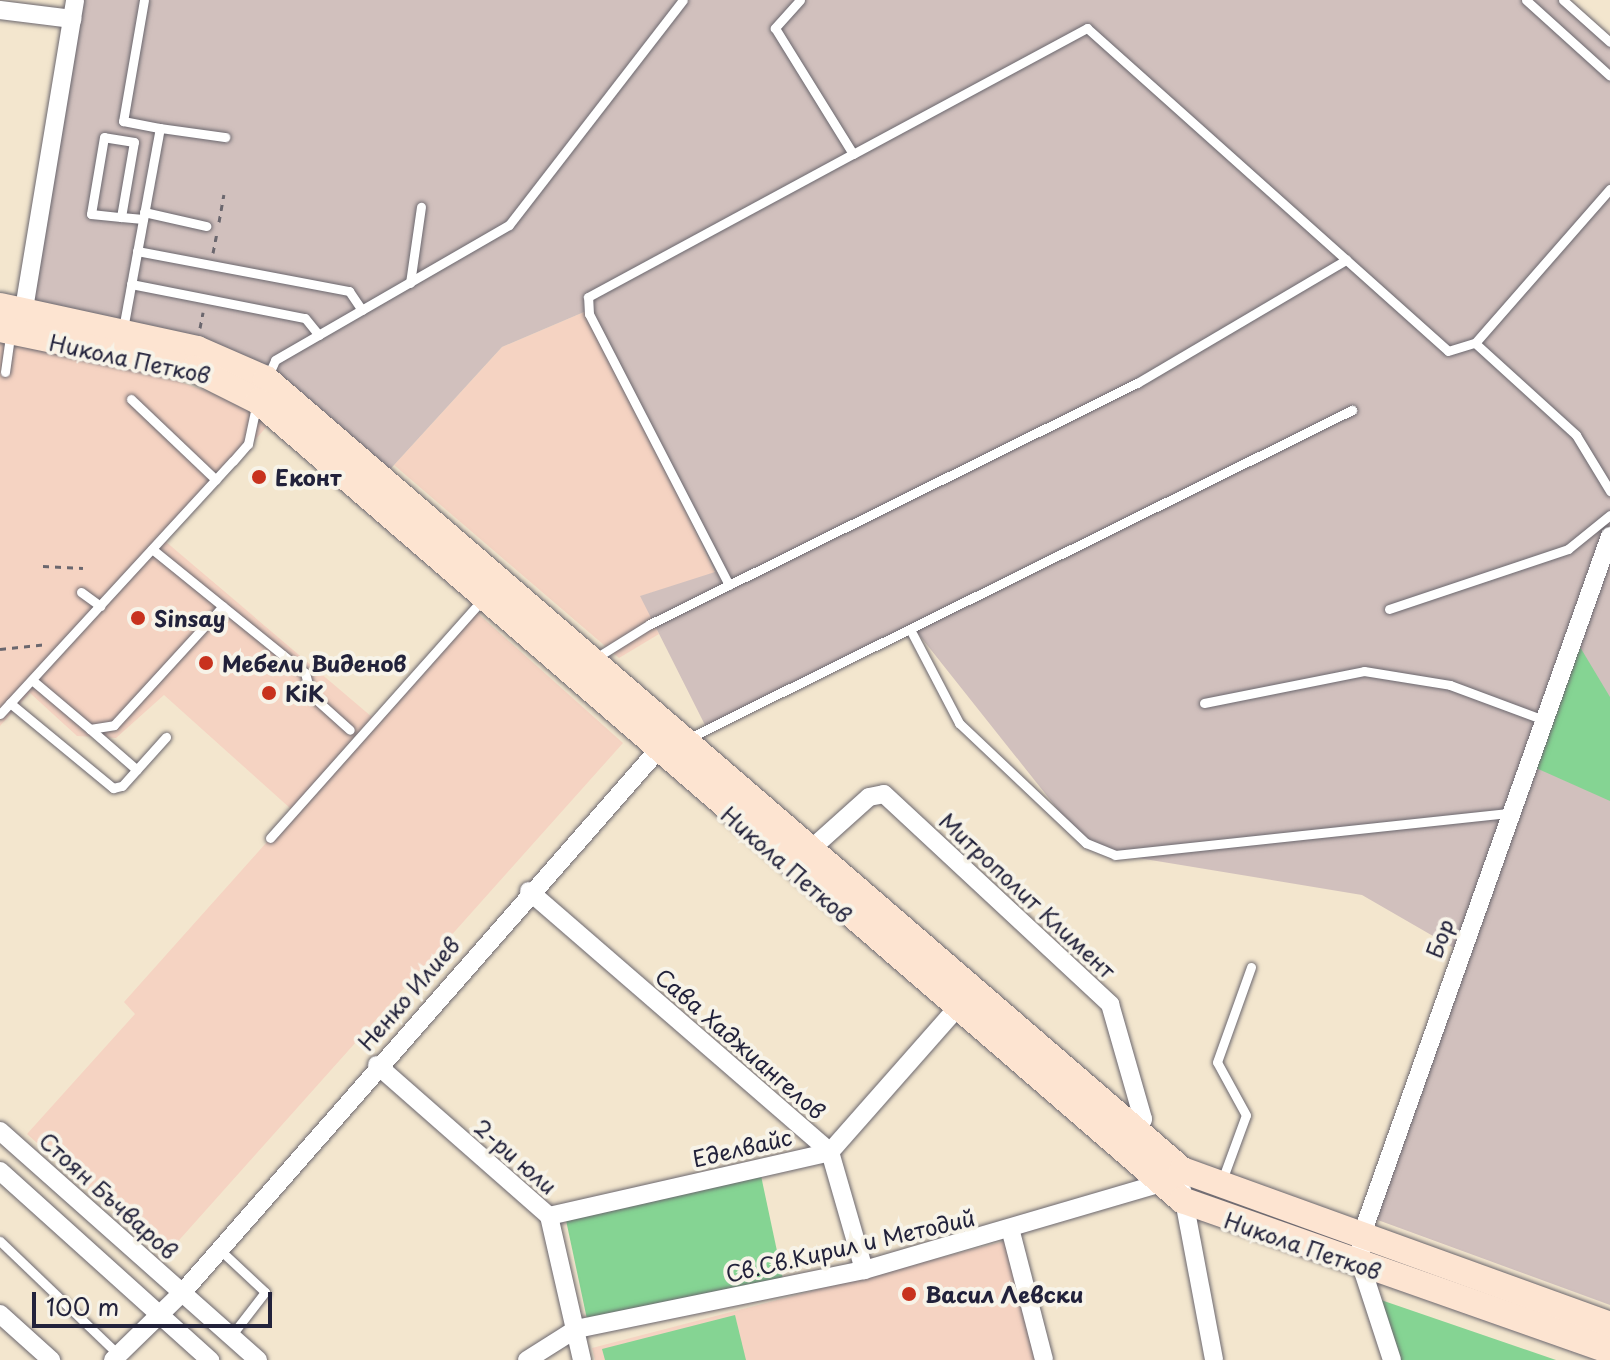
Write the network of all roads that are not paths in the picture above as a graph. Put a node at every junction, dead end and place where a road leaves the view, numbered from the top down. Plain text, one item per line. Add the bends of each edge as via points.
1 (144, 0) edge
2 (683, 0) edge
3 (800, 0) edge
4 (1526, 0) edge
5 (1563, 0) edge
6 (73, 9) edge
7 (0, 10) edge
8 (1610, 42) edge
9 (1610, 76) edge
10 (160, 128) junction
11 (225, 137) dead end
12 (853, 154) junction
13 (1610, 189) edge
14 (421, 207) dead end
15 (144, 216) junction
16 (121, 217) junction
17 (206, 226) dead end
18 (137, 251) junction
19 (1346, 260) junction
20 (410, 283) junction
21 (131, 284) junction
22 (362, 310) junction
23 (11, 323) edge
24 (122, 333) junction
25 (319, 335) junction
26 (1475, 343) junction
27 (5, 372) dead end
28 (262, 390) junction
29 (131, 399) dead end
30 (1352, 410) dead end
31 (216, 480) junction
32 (1610, 491) edge
33 (1610, 515) edge
34 (1610, 536) edge
35 (152, 549) junction
36 (729, 585) junction
37 (81, 592) dead end
38 (486, 595) junction
39 (100, 606) junction
40 (223, 606) junction
41 (1389, 609) dead end
42 (912, 633) junction
43 (594, 659) junction
44 (32, 680) junction
45 (10, 703) junction
46 (1204, 703) dead end
47 (0, 714) edge
48 (1544, 720) junction
49 (90, 729) junction
50 (350, 730) dead end
51 (681, 735) junction
52 (166, 737) dead end
53 (657, 751) junction
54 (137, 770) junction
55 (1511, 813) junction
56 (270, 838) dead end
57 (810, 850) junction
58 (529, 891) junction
59 (1251, 967) dead end
60 (964, 1000) junction
61 (377, 1065) junction
62 (0, 1131) edge
63 (1137, 1132) junction
64 (830, 1152) junction
65 (0, 1171) edge
66 (1176, 1186) junction
67 (1219, 1186) junction
68 (549, 1216) junction
69 (1011, 1232) junction
70 (1361, 1237) junction
71 (0, 1241) edge
72 (219, 1249) junction
73 (1361, 1265) junction
74 (864, 1270) junction
75 (182, 1293) junction
76 (0, 1314) edge
77 (160, 1315) junction
78 (1610, 1325) edge
79 (576, 1329) junction
80 (231, 1336) junction
81 (1610, 1351) edge
82 (116, 1357) edge
83 (51, 1360) edge
84 (210, 1360) edge
85 (258, 1360) edge
86 (527, 1360) edge
87 (582, 1360) edge
88 (1044, 1360) edge
89 (1214, 1360) edge
90 (1392, 1360) edge

1 - 10 lane via 123,121
2 - 20 lane via 509,225
3 - 12 lane via 775,28
4 - 9 lane
5 - 8 lane
6 - 7 street
6 - 23 street
10 - 11 lane
10 - 15 lane
12 - 19 lane via 1087,28
12 - 36 lane via 588,297 589,314
13 - 26 lane
14 - 20 lane
15 - 16 lane
15 - 17 lane
15 - 18 lane
16 - 16 lane via 91,214 104,137 134,142
18 - 21 lane
18 - 22 lane via 349,291
19 - 26 lane via 1448,351
19 - 36 lane via 1137,383
20 - 22 lane
21 - 24 lane
21 - 25 lane via 305,318
22 - 25 lane
23 - 24 main road, Никола Петков
23 - 27 lane
23 - 28 main road, Никола Петков
24 - 28 main road, Никола Петков via 232,360
25 - 28 lane via 275,360
26 - 32 lane via 1576,435
28 - 31 lane via 248,444
28 - 38 main road, Никола Петков
28 - 43 main road, Никола Петков
29 - 31 lane
30 - 42 lane
31 - 35 lane
33 - 41 lane via 1568,549
34 - 48 street, Бор
35 - 39 lane
35 - 40 lane
36 - 43 lane
37 - 39 lane
38 - 53 main road, Никола Петков
38 - 56 lane
39 - 44 lane
40 - 49 lane via 114,725
40 - 50 lane via 305,673 311,695
42 - 51 lane
42 - 55 lane via 959,723 1086,843 1115,855
43 - 51 main road, Никола Петков
44 - 45 lane
44 - 49 lane
45 - 47 lane
45 - 54 lane via 105,784 122,786
46 - 48 lane via 1364,671 1450,685
48 - 55 street, Бор
49 - 54 lane
51 - 53 street, Ненко Илиев
51 - 57 main road, Никола Петков
52 - 54 lane
53 - 58 street, Ненко Илиев
53 - 60 main road, Никола Петков
55 - 70 street, Бор
57 - 60 main road, Никола Петков
57 - 63 street, Митрополит Климент via 869,797 884,794 1110,1004 1143,1119
58 - 61 street, Ненко Илиев
58 - 64 street, Сава Хаджиангелов
59 - 67 lane via 1217,1062 1246,1115
60 - 63 main road, Никола Петков
60 - 64 street
60 - 66 main road, Никола Петков
61 - 68 street, 2-ри юли
61 - 72 street, Ненко Илиев
62 - 75 street, Стоян Бъчваров
63 - 66 main road, Никола Петков
64 - 68 street, Еделвайс
64 - 74 street, Сава Хаджиангелов
65 - 77 street
66 - 67 main road, Никола Петков
66 - 69 street, Св.Св.Кирил и Методий
66 - 73 main road, Никола Петков
66 - 89 street
67 - 70 main road, Никола Петков
68 - 79 street, 2-ри юли
69 - 74 street, Св.Св.Кирил и Методий
69 - 88 street
70 - 73 street, Бор
70 - 78 main road, Никола Петков
71 - 82 lane
72 - 75 street, Ненко Илиев
72 - 80 lane via 265,1292
73 - 81 main road, Никола Петков
73 - 90 street, Бор
74 - 79 street, Св.Св.Кирил и Методий
75 - 77 street, Ненко Илиев
75 - 80 street, Стоян Бъчваров
76 - 83 street
77 - 82 street, Ненко Илиев
77 - 84 street
79 - 86 street, Св.Св.Кирил и Методий
79 - 87 street, 2-ри юли
80 - 85 street, Стоян Бъчваров

